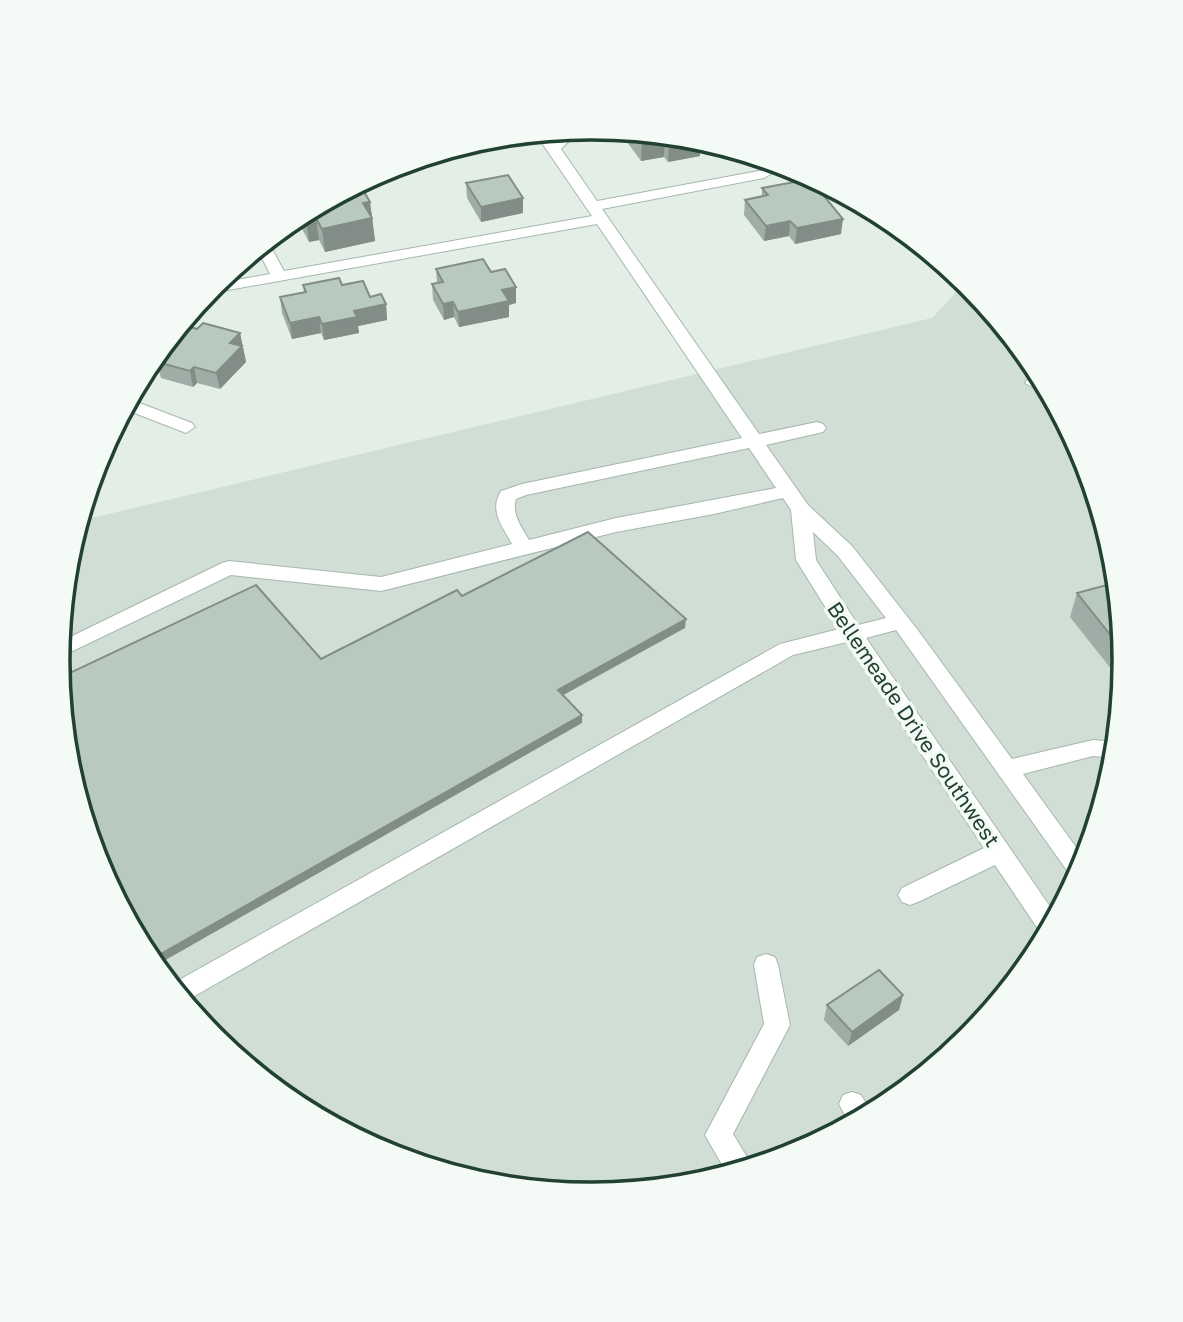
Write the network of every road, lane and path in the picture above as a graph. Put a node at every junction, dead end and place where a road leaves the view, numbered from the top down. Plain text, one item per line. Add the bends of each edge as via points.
1 (561, 141) edge
2 (549, 142) edge
3 (553, 148) junction
4 (764, 174) dead end
5 (598, 213) junction
6 (267, 253) edge
7 (279, 277) junction
8 (229, 286) edge
9 (136, 408) edge
10 (186, 427) dead end
11 (817, 428) dead end
12 (753, 441) junction
13 (788, 491) junction
14 (801, 510) junction
15 (524, 549) junction
16 (900, 622) junction
17 (853, 634) junction
18 (70, 645) edge
19 (1105, 749) edge
20 (1009, 769) junction
21 (999, 852) junction
22 (1073, 861) edge
23 (910, 895) dead end
24 (1045, 919) edge
25 (766, 965) dead end
26 (186, 989) edge
27 (735, 1162) edge

1 - 3 street
2 - 3 street, Bellemeade Drive Southwest
3 - 5 street, Bellemeade Drive Southwest
4 - 5 street
5 - 7 street
5 - 12 street, Bellemeade Drive Southwest
6 - 7 street
7 - 8 street
9 - 10 street
11 - 12 street
12 - 13 street, Bellemeade Drive Southwest
12 - 15 street via 508,495 504,505 507,517
13 - 14 street, Bellemeade Drive Southwest
13 - 15 street via 616,525
14 - 16 street, Bellemeade Drive Southwest via 845,551
14 - 17 street, Bellemeade Drive Southwest via 806,560
15 - 18 street via 381,584 229,568
16 - 17 street
16 - 20 street, Bellemeade Drive Southwest
17 - 21 street, Bellemeade Drive Southwest
17 - 26 street via 787,649
19 - 20 street via 1093,748
20 - 22 street, Bellemeade Drive Southwest
21 - 23 street
21 - 24 street, Bellemeade Drive Southwest
25 - 27 street via 777,1025 718,1135

